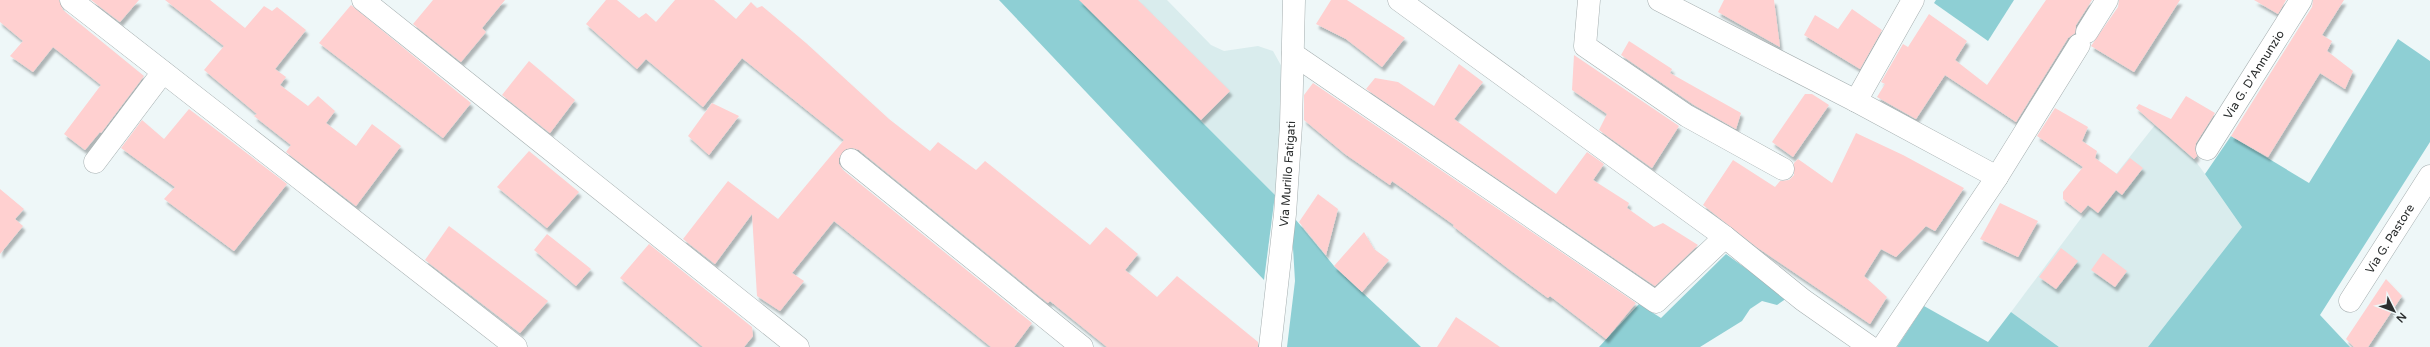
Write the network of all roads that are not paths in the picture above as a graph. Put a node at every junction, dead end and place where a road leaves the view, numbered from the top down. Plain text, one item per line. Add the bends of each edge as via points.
1 (71, 0) edge
2 (363, 0) edge
3 (1294, 0) edge
4 (1399, 0) edge
5 (1589, 0) edge
6 (1659, 0) edge
7 (1913, 0) edge
8 (2108, 0) edge
9 (2301, 0) edge
10 (1293, 54) junction
11 (163, 72) junction
12 (1856, 101) junction
13 (2207, 150) dead end
14 (851, 160) dead end
15 (95, 162) dead end
16 (1783, 170) dead end
17 (2430, 176) edge
18 (1997, 177) junction
19 (1725, 238) junction
20 (2350, 301) dead end
21 (516, 347) edge
22 (798, 347) edge
23 (1082, 347) edge
24 (1270, 347) edge
25 (1870, 347) edge
26 (1883, 347) edge

1 - 11 street
2 - 22 street
3 - 10 street, Via Murillo Fatigati
4 - 19 street
5 - 16 street via 1585,46 1687,116
6 - 12 street
7 - 12 street
8 - 18 street
9 - 13 street, Via G. D'Annunzio
10 - 19 street via 1656,302
10 - 24 street, Via Murillo Fatigati via 1285,214
11 - 15 street
11 - 21 street
12 - 18 street
14 - 23 street
17 - 20 street, Via G. Pastore
18 - 26 street
19 - 25 street via 1803,300

